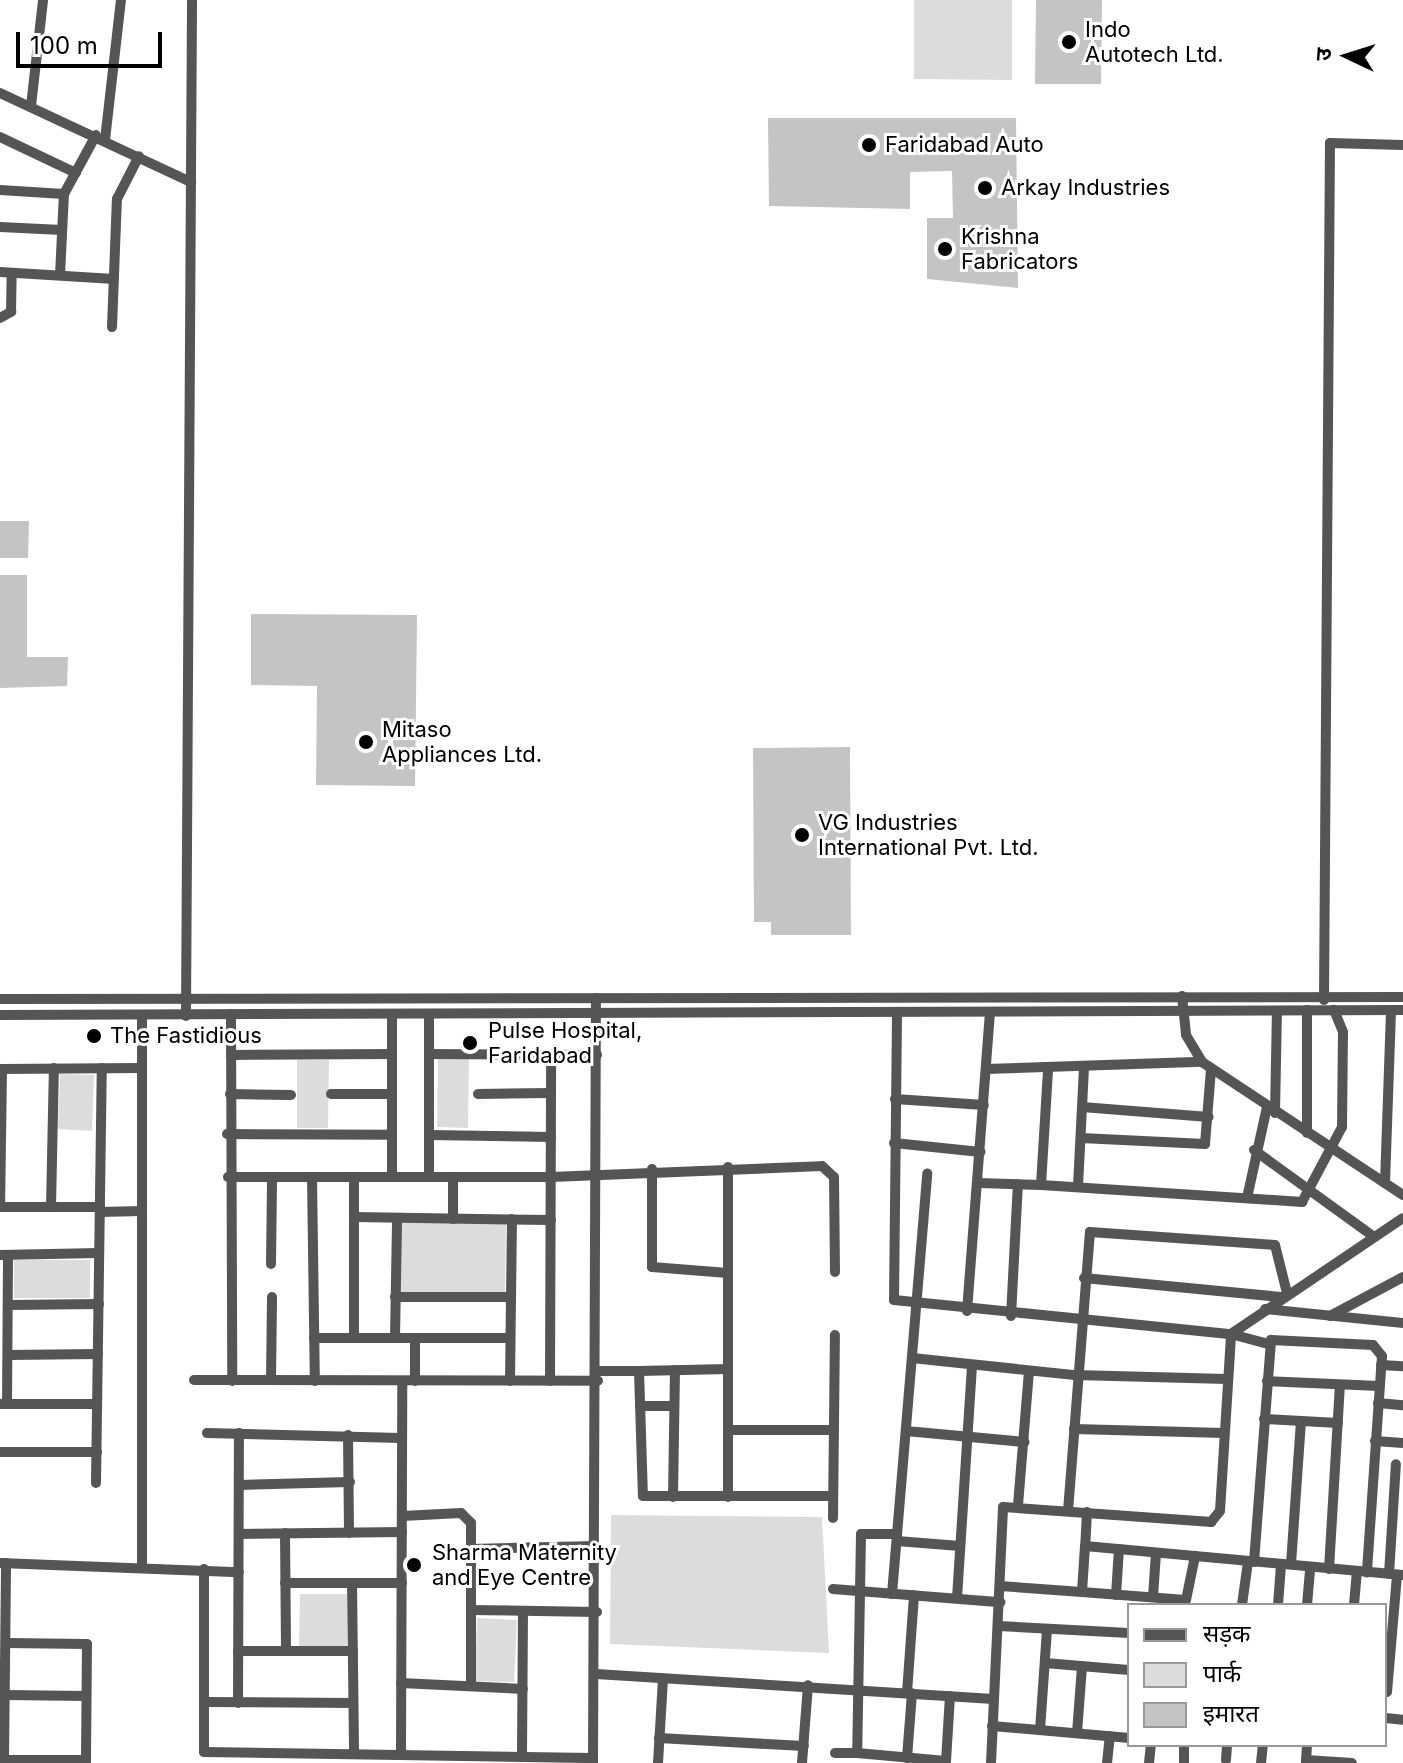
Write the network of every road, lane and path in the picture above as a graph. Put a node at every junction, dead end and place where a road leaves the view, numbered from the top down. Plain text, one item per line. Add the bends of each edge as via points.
1 (43, 0) edge
2 (121, 0) edge
3 (192, 0) edge
4 (0, 93) edge
5 (31, 106) junction
6 (0, 137) edge
7 (101, 138) junction
8 (1403, 145) edge
9 (139, 156) junction
10 (76, 173) junction
11 (191, 182) junction
12 (0, 190) edge
13 (64, 194) junction
14 (0, 227) edge
15 (62, 230) junction
16 (0, 272) edge
17 (12, 273) junction
18 (60, 275) junction
19 (114, 279) junction
20 (0, 318) edge
21 (112, 327) dead end
22 (1182, 996) junction
23 (1324, 996) junction
24 (1403, 997) edge
25 (596, 998) junction
26 (0, 999) edge
27 (201, 999) junction
28 (186, 1000) junction
29 (1307, 1010) junction
30 (1329, 1010) junction
31 (1397, 1010) edge
32 (1277, 1011) junction
33 (231, 1014) junction
34 (1182, 1014) junction
35 (0, 1015) edge
36 (429, 1015) junction
37 (596, 1015) junction
38 (897, 1015) junction
39 (990, 1015) junction
40 (142, 1016) junction
41 (186, 1016) junction
42 (200, 1016) junction
43 (392, 1016) junction
44 (392, 1054) junction
45 (429, 1054) junction
46 (551, 1054) junction
47 (231, 1055) junction
48 (597, 1055) junction
49 (1202, 1062) junction
50 (54, 1068) junction
51 (102, 1068) junction
52 (141, 1068) junction
53 (1, 1069) edge
54 (986, 1069) junction
55 (1048, 1069) junction
56 (1084, 1069) junction
57 (1211, 1070) junction
58 (551, 1093) junction
59 (230, 1094) junction
60 (331, 1094) dead end
61 (392, 1094) junction
62 (478, 1094) dead end
63 (291, 1095) dead end
64 (895, 1099) junction
65 (984, 1105) junction
66 (1082, 1107) junction
67 (1271, 1110) junction
68 (1209, 1117) junction
69 (1307, 1133) junction
70 (227, 1134) junction
71 (392, 1135) junction
72 (429, 1135) junction
73 (551, 1137) junction
74 (1081, 1138) junction
75 (1, 1139) edge
76 (894, 1143) junction
77 (1254, 1150) junction
78 (1334, 1150) junction
79 (981, 1152) junction
80 (728, 1167) junction
81 (652, 1169) junction
82 (598, 1171) junction
83 (927, 1173) dead end
84 (228, 1177) junction
85 (272, 1177) junction
86 (312, 1177) junction
87 (354, 1177) junction
88 (392, 1177) junction
89 (429, 1177) junction
90 (453, 1177) junction
91 (551, 1177) junction
92 (979, 1183) junction
93 (1385, 1183) junction
94 (1018, 1184) junction
95 (1041, 1185) junction
96 (1078, 1186) junction
97 (1313, 1193) junction
98 (1403, 1195) edge
99 (1247, 1198) junction
100 (51, 1207) junction
101 (100, 1209) junction
102 (142, 1211) junction
103 (354, 1217) junction
104 (397, 1218) junction
105 (1403, 1218) edge
106 (453, 1219) junction
107 (512, 1219) junction
108 (551, 1220) junction
109 (1374, 1237) junction
110 (99, 1253) junction
111 (4, 1255) edge
112 (271, 1264) dead end
113 (835, 1272) dead end
114 (728, 1273) junction
115 (1403, 1277) edge
116 (1084, 1278) junction
117 (1284, 1295) junction
118 (272, 1297) dead end
119 (395, 1297) junction
120 (511, 1297) junction
121 (99, 1304) junction
122 (8, 1305) junction
123 (916, 1305) junction
124 (1265, 1309) junction
125 (967, 1311) junction
126 (1011, 1316) junction
127 (1328, 1317) junction
128 (1079, 1323) junction
129 (1403, 1323) edge
130 (1231, 1334) junction
131 (835, 1335) dead end
132 (314, 1338) junction
133 (354, 1338) junction
134 (395, 1338) junction
135 (415, 1338) junction
136 (510, 1338) junction
137 (1269, 1344) junction
138 (98, 1354) junction
139 (8, 1355) junction
140 (912, 1358) junction
141 (972, 1365) junction
142 (1381, 1365) junction
143 (1403, 1366) edge
144 (728, 1369) junction
145 (675, 1370) junction
146 (639, 1371) junction
147 (1029, 1371) junction
148 (1075, 1375) junction
149 (598, 1376) junction
150 (1227, 1379) junction
151 (194, 1380) dead end
152 (271, 1380) junction
153 (232, 1381) junction
154 (315, 1381) junction
155 (402, 1381) junction
156 (415, 1381) junction
157 (510, 1381) junction
158 (550, 1381) junction
159 (1267, 1381) junction
160 (1340, 1385) junction
161 (1379, 1386) junction
162 (1378, 1403) junction
163 (4, 1404) edge
164 (97, 1404) junction
165 (1403, 1405) edge
166 (640, 1406) junction
167 (674, 1406) junction
168 (1264, 1419) junction
169 (1301, 1421) junction
170 (1338, 1423) junction
171 (1074, 1429) junction
172 (728, 1430) junction
173 (834, 1430) junction
174 (906, 1431) junction
175 (207, 1433) dead end
176 (239, 1433) junction
177 (1224, 1433) junction
178 (348, 1435) junction
179 (968, 1436) junction
180 (400, 1438) junction
181 (1375, 1441) junction
182 (1024, 1442) junction
183 (1403, 1443) edge
184 (0, 1452) edge
185 (97, 1452) junction
186 (1396, 1464) dead end
187 (350, 1482) junction
188 (96, 1483) dead end
189 (239, 1485) junction
190 (833, 1496) junction
191 (673, 1497) junction
192 (728, 1497) junction
193 (1018, 1505) junction
194 (1068, 1511) junction
195 (1087, 1512) junction
196 (402, 1516) junction
197 (833, 1518) dead end
198 (402, 1532) junction
199 (285, 1533) junction
200 (349, 1533) junction
201 (239, 1534) junction
202 (897, 1538) junction
203 (596, 1546) junction
204 (960, 1546) junction
205 (1085, 1546) junction
206 (471, 1549) junction
207 (1119, 1549) junction
208 (1156, 1553) junction
209 (1195, 1556) junction
210 (1251, 1562) junction
211 (3, 1563) edge
212 (142, 1563) junction
213 (1286, 1565) junction
214 (1310, 1567) junction
215 (204, 1569) junction
216 (1329, 1569) junction
217 (239, 1572) junction
218 (1362, 1572) junction
219 (1396, 1575) edge
220 (285, 1583) junction
221 (352, 1583) junction
222 (402, 1583) junction
223 (1000, 1586) junction
224 (833, 1589) dead end
225 (864, 1591) junction
226 (1082, 1592) junction
227 (892, 1594) junction
228 (914, 1595) junction
229 (1116, 1595) junction
230 (1153, 1597) junction
231 (957, 1598) junction
232 (1000, 1602) junction
233 (1242, 1603) edge
234 (1278, 1603) edge
235 (1307, 1603) edge
236 (1354, 1603) edge
237 (471, 1610) junction
238 (523, 1611) junction
239 (597, 1612) junction
240 (999, 1626) junction
241 (1047, 1629) junction
242 (1127, 1633) edge
243 (6, 1643) junction
244 (238, 1651) junction
245 (286, 1651) junction
246 (353, 1651) junction
247 (1045, 1663) junction
248 (1082, 1666) junction
249 (1127, 1670) edge
250 (596, 1674) junction
251 (663, 1678) junction
252 (401, 1683) junction
253 (808, 1685) junction
254 (471, 1686) junction
255 (523, 1689) junction
256 (863, 1690) junction
257 (1387, 1692) dead end
258 (909, 1693) junction
259 (5, 1695) junction
260 (86, 1696) junction
261 (950, 1696) junction
262 (993, 1699) junction
263 (204, 1702) junction
264 (238, 1703) junction
265 (353, 1703) junction
266 (992, 1726) junction
267 (1040, 1730) junction
268 (1077, 1733) junction
269 (1110, 1736) junction
270 (659, 1738) junction
271 (1127, 1738) edge
272 (804, 1746) junction
273 (1227, 1747) edge
274 (835, 1753) dead end
275 (857, 1753) junction
276 (354, 1754) junction
277 (401, 1754) junction
278 (522, 1754) junction
279 (907, 1758) junction
280 (328, 1759) edge
281 (419, 1759) edge
282 (2, 1760) edge
283 (593, 1760) edge
284 (1226, 1760) dead end
285 (86, 1762) edge
286 (1306, 1762) edge
287 (658, 1763) edge
288 (802, 1763) edge
289 (991, 1763) edge
290 (1107, 1763) edge
291 (1352, 1763) edge

1 - 5 street
2 - 7 street
3 - 11 street
4 - 5 street
5 - 7 street
6 - 10 street
7 - 9 street
7 - 10 street
8 - 23 street via 1330,143
9 - 11 street
9 - 19 street via 117,199
10 - 13 street
11 - 28 street
12 - 13 street
13 - 15 street
14 - 15 street
15 - 18 street
16 - 17 street
17 - 18 street
17 - 20 street via 11,312
18 - 19 street
19 - 21 street
22 - 23 street
22 - 25 street
22 - 34 street
23 - 24 street
23 - 30 street
25 - 27 street
25 - 37 street
26 - 28 street
27 - 28 street
27 - 42 street
28 - 41 street
29 - 30 street
29 - 32 street
29 - 69 street
30 - 31 street
30 - 78 street via 1343,1032 1342,1127
31 - 93 street
32 - 34 street
32 - 67 street
33 - 42 street
33 - 43 street
33 - 47 street
34 - 39 street
34 - 49 street
35 - 40 street
36 - 37 street
36 - 43 street
36 - 45 street
37 - 38 street
37 - 48 street
38 - 39 street
38 - 64 street
39 - 54 street
40 - 41 street
40 - 52 street
41 - 42 street
43 - 44 street
44 - 47 street
44 - 61 street
45 - 46 street
45 - 72 street
46 - 48 street
46 - 58 street
47 - 59 street
48 - 82 street
49 - 56 street
49 - 57 street
50 - 51 street
50 - 53 street
50 - 100 street
51 - 52 street
51 - 101 street
52 - 102 street
53 - 75 street
54 - 55 street
54 - 65 street
55 - 56 street
55 - 95 street
56 - 66 street
57 - 67 street
57 - 68 street
58 - 62 street
58 - 73 street
59 - 63 street
59 - 70 street
60 - 61 street
61 - 71 street
64 - 65 street
64 - 76 street
65 - 79 street
66 - 68 street
66 - 74 street
67 - 69 street
67 - 77 street
68 - 74 street via 1200,1145
69 - 78 street
70 - 71 street
70 - 84 street
71 - 88 street
72 - 73 street
72 - 89 street
73 - 91 street
74 - 96 street
75 - 100 street via 0,1207
76 - 79 street
76 - 123 street via 891,1295
77 - 97 street
77 - 99 street
78 - 93 street
78 - 97 street
79 - 92 street
80 - 81 street
80 - 113 street via 830,1170
80 - 114 street
81 - 82 street
81 - 114 street via 652,1267
82 - 91 street
82 - 149 street
83 - 123 street
84 - 85 street
84 - 153 street
85 - 86 street
85 - 112 street
86 - 87 street
86 - 132 street
87 - 88 street
87 - 103 street
88 - 89 street
89 - 90 street
90 - 91 street
90 - 106 street
91 - 108 street
92 - 94 street
92 - 125 street
93 - 98 street
94 - 95 street
94 - 126 street
95 - 96 street
96 - 99 street
97 - 99 street via 1302,1202
97 - 109 street
100 - 101 street
101 - 102 street
101 - 110 street
102 - 212 street
103 - 104 street
103 - 133 street
104 - 106 street
104 - 119 street
105 - 109 street
106 - 107 street
107 - 108 street
107 - 120 street
108 - 158 street
109 - 117 street
110 - 111 street
110 - 121 street
111 - 122 street
114 - 144 street
115 - 127 street
116 - 117 street
116 - 117 street via 1094,1230 1275,1245
116 - 128 street
117 - 124 street
118 - 152 street
119 - 120 street
119 - 134 street
120 - 136 street
121 - 122 street
121 - 138 street
122 - 139 street
123 - 125 street
123 - 140 street
124 - 127 street
124 - 130 street
125 - 126 street
126 - 128 street
127 - 129 street
128 - 130 street
128 - 148 street
130 - 137 street
130 - 150 street
131 - 173 street
132 - 133 street
132 - 154 street
133 - 134 street
134 - 135 street
135 - 136 street
135 - 156 street
136 - 157 street
137 - 142 street via 1275,1338 1373,1345 1381,1349
137 - 159 street
138 - 139 street
138 - 164 street
139 - 163 street
140 - 141 street
140 - 174 street
141 - 147 street
141 - 179 street
142 - 143 street
142 - 161 street
144 - 145 street
144 - 172 street
145 - 146 street
145 - 167 street
146 - 149 street
146 - 166 street
147 - 148 street
147 - 182 street
148 - 150 street
148 - 171 street
149 - 158 street
149 - 203 street
150 - 177 street
151 - 153 street
152 - 153 street
152 - 154 street
154 - 155 street
155 - 156 street
155 - 180 street
156 - 157 street
157 - 158 street
159 - 160 street
159 - 168 street
160 - 161 street
160 - 170 street
161 - 162 street
162 - 165 street
162 - 181 street
163 - 164 street
164 - 185 street
166 - 167 street
166 - 191 street via 641,1491
167 - 191 street
168 - 169 street
168 - 210 street
169 - 170 street
169 - 213 street
170 - 216 street
171 - 177 street
171 - 194 street
172 - 173 street
172 - 192 street
173 - 190 street
174 - 179 street
174 - 202 street
175 - 176 street
176 - 178 street
176 - 189 street
177 - 195 street via 1220,1511 1211,1522
178 - 180 street
178 - 187 street
179 - 182 street
179 - 204 street
180 - 196 street
181 - 183 street
181 - 218 street
182 - 193 street
184 - 185 street
185 - 188 street
186 - 219 street
187 - 189 street
187 - 200 street
189 - 201 street
190 - 192 street
190 - 197 street
191 - 192 street
193 - 194 street
193 - 223 street via 1001,1512
194 - 195 street
195 - 205 street
196 - 198 street
196 - 206 street via 467,1516
198 - 200 street
198 - 222 street
199 - 200 street
199 - 201 street
199 - 220 street
201 - 217 street
202 - 204 street
202 - 225 street via 862,1531
202 - 227 street
203 - 206 street
203 - 239 street
204 - 231 street
205 - 207 street
205 - 226 street
206 - 237 street
207 - 208 street
207 - 229 street
208 - 209 street
208 - 230 street
209 - 210 street
209 - 230 street via 1190,1598
210 - 213 street
210 - 233 street
211 - 212 street
211 - 243 street
212 - 215 street
213 - 214 street
213 - 234 street
214 - 216 street
214 - 235 street
215 - 217 street
215 - 263 street
216 - 218 street
217 - 244 street
218 - 219 street
218 - 236 street
219 - 257 street
220 - 221 street
220 - 245 street
221 - 222 street
221 - 246 street
222 - 252 street
223 - 226 street
223 - 232 street
224 - 225 street
225 - 227 street
225 - 256 street
226 - 229 street
227 - 228 street
228 - 231 street
228 - 258 street
229 - 230 street
231 - 232 street
232 - 240 street
237 - 238 street
237 - 254 street
238 - 239 street
238 - 255 street
239 - 250 street
240 - 241 street
240 - 262 street
241 - 242 street
241 - 247 street
243 - 259 street
243 - 260 street via 87,1644
244 - 245 street
244 - 264 street
245 - 246 street
246 - 265 street
247 - 248 street
247 - 267 street
248 - 249 street
248 - 268 street
250 - 251 street
250 - 283 street
251 - 253 street
251 - 270 street
252 - 254 street
252 - 277 street
253 - 256 street
253 - 272 street
254 - 255 street
255 - 278 street
256 - 258 street
256 - 275 street
258 - 261 street
258 - 279 street
259 - 260 street
259 - 282 street
260 - 285 street
261 - 262 street
261 - 279 street via 946,1761
262 - 266 street
263 - 264 street
263 - 280 street via 204,1752
264 - 265 street
265 - 276 street
266 - 267 street
266 - 289 street
267 - 268 street
268 - 269 street
269 - 271 street
269 - 290 street
270 - 272 street
270 - 287 street
272 - 288 street
273 - 284 street
274 - 275 street
275 - 279 street
276 - 277 street
276 - 280 street
277 - 281 street
278 - 281 street
278 - 283 street
282 - 285 street
286 - 291 street

